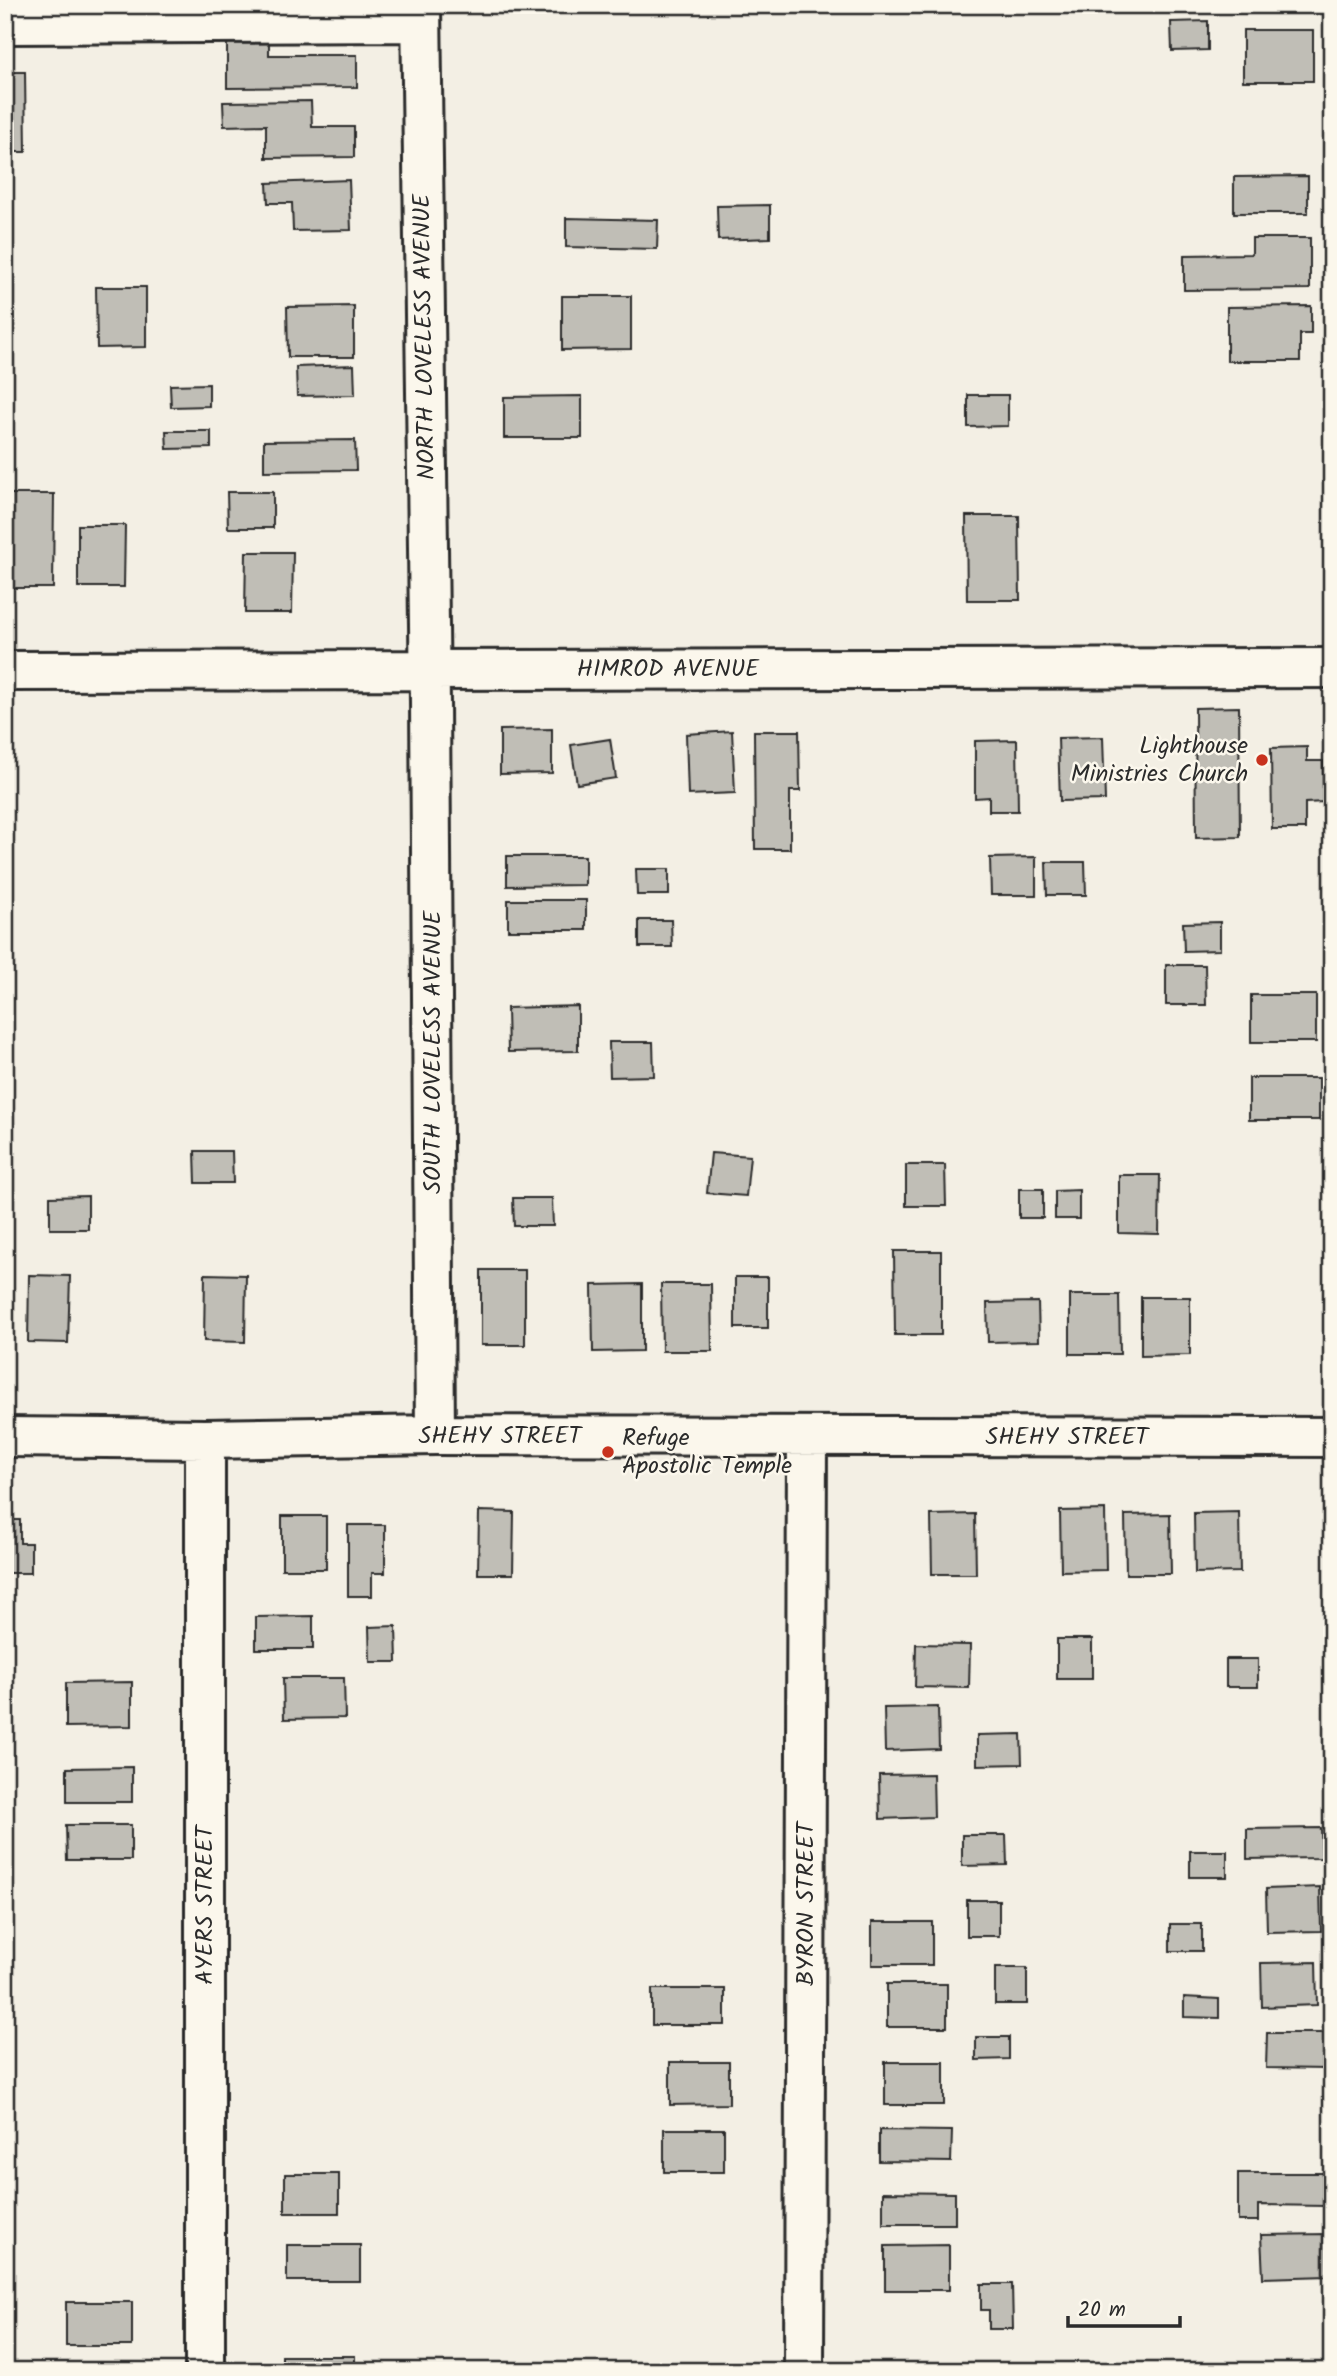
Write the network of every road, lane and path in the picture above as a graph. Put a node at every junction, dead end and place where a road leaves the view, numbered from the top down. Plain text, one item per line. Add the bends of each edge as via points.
1 (421, 13) edge
2 (5, 24) edge
3 (1332, 667) edge
4 (430, 669) junction
5 (5, 671) edge
6 (435, 1435) junction
7 (5, 1437) edge
8 (807, 1437) junction
9 (1332, 1437) edge
10 (205, 1439) junction
11 (205, 2371) edge
12 (804, 2371) edge

1 - 2 street
1 - 4 street, NORTH LOVELESS AVENUE
3 - 4 street, HIMROD AVENUE
4 - 5 street, HIMROD AVENUE
4 - 6 street, SOUTH LOVELESS AVENUE
6 - 8 street, SHEHY STREET
6 - 10 street, SHEHY STREET
7 - 10 street, SHEHY STREET
8 - 9 street, SHEHY STREET
8 - 12 street, BYRON STREET
10 - 11 street, AYERS STREET

